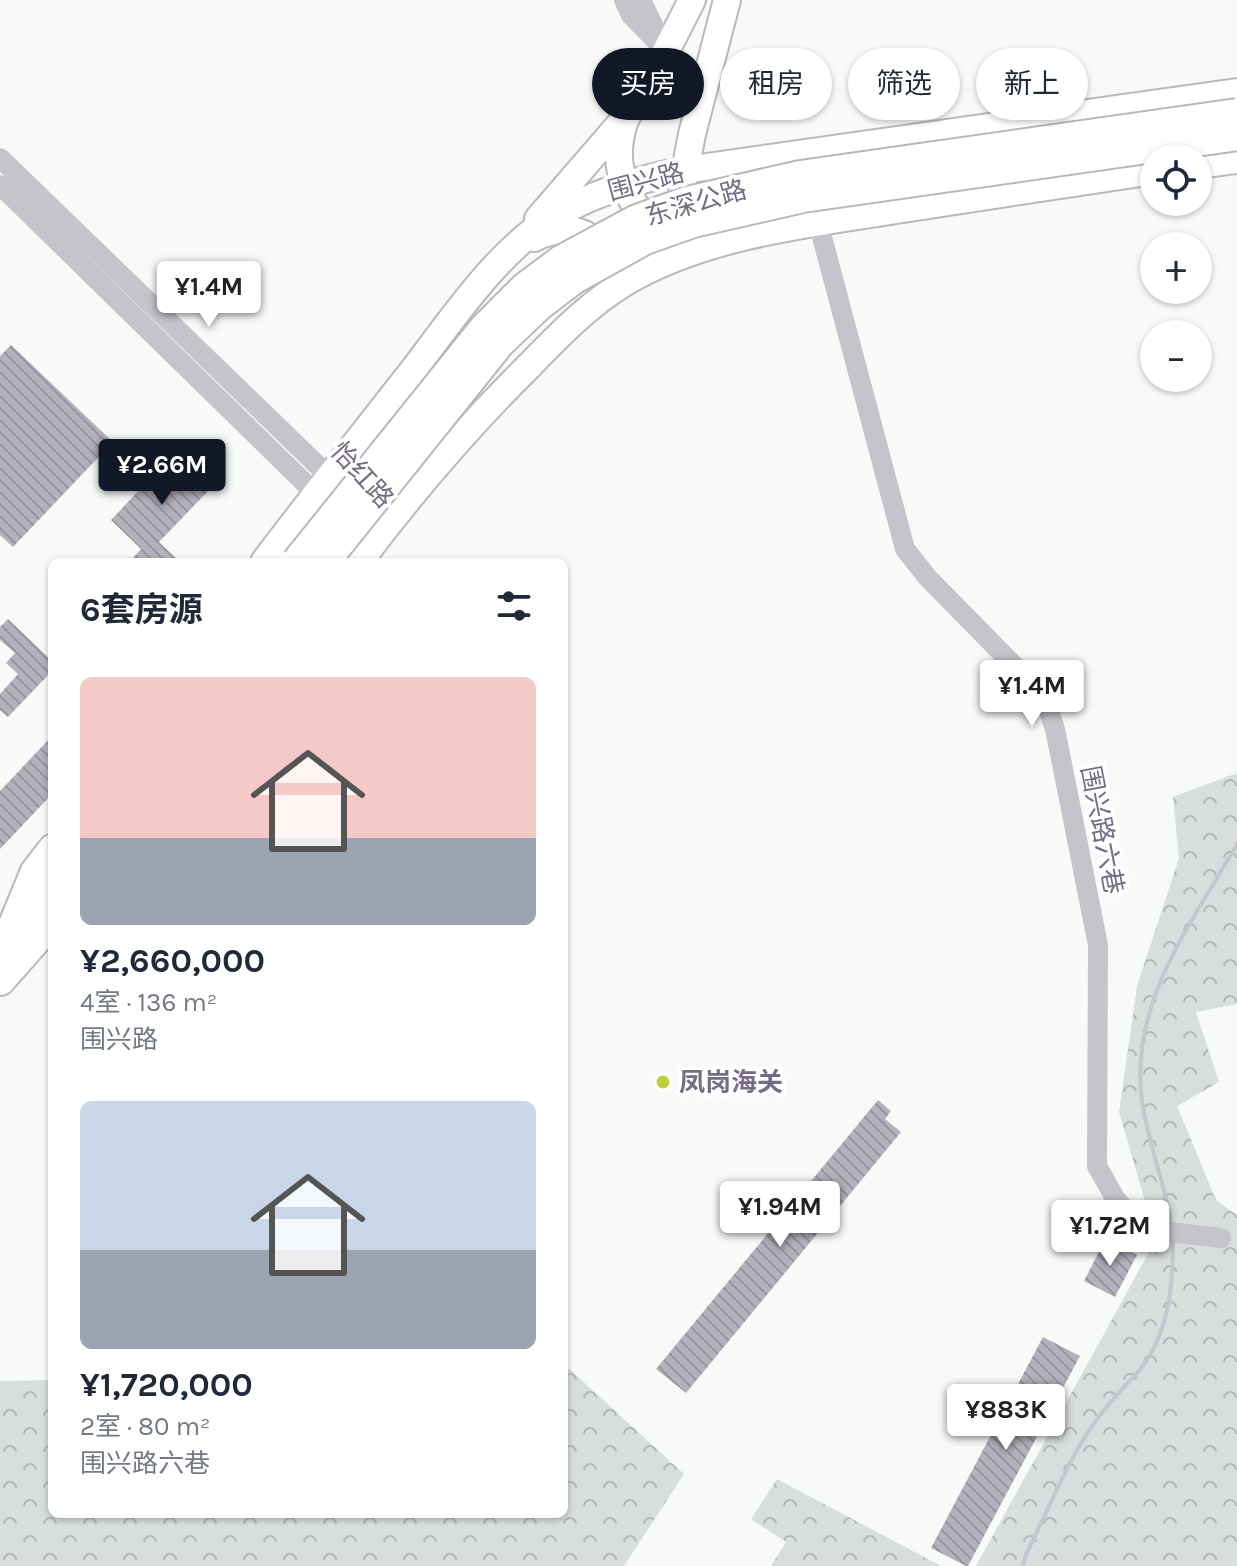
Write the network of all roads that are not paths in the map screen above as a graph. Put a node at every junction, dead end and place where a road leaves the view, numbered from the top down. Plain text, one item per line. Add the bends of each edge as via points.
1 (624, 0) edge
2 (641, 0) edge
3 (692, 0) edge
4 (727, 0) edge
5 (663, 48) edge
6 (665, 48) edge
7 (668, 48) edge
8 (1237, 92) edge
9 (1237, 114) edge
10 (624, 120) edge
11 (626, 120) edge
12 (1237, 135) edge
13 (0, 158) edge
14 (1237, 160) edge
15 (1212, 163) edge
16 (685, 170) junction
17 (1140, 173) edge
18 (0, 185) edge
19 (624, 186) junction
20 (818, 222) junction
21 (668, 261) junction
22 (497, 267) junction
23 (589, 308) junction
24 (324, 485) junction
25 (380, 535) junction
26 (267, 558) edge
27 (300, 558) edge
28 (327, 558) edge
29 (362, 558) edge
30 (48, 853) edge
31 (48, 892) edge
32 (48, 923) edge
33 (48, 933) edge
34 (6, 948) edge
35 (0, 980) edge
36 (1213, 1236) dead end

1 - 5 street via 631,15
2 - 6 street
3 - 7 main road
4 - 16 main road
8 - 16 main road, 围兴路
9 - 27 highway, 东深公路, bridge via 800,176 687,202 637,220 561,261 485,328
10 - 22 main road
11 - 19 main road via 618,151
12 - 28 highway, 东深公路, bridge via 803,197 693,222 645,239 573,279 500,342
13 - 24 street, 怡红路
14 - 15 main road
16 - 19 main road, 围兴路
16 - 21 main road
17 - 20 main road
18 - 24 street, 怡红路
19 - 21 main road
19 - 22 main road, 围兴路 via 553,217
20 - 21 main road
20 - 36 street, 围兴路六巷 via 905,549 1044,696 1055,729 1098,945 1097,1166 1141,1229
21 - 23 main road
22 - 23 main road via 536,237 566,229 580,232 603,252 607,267 605,283
22 - 24 main road, 围兴路
23 - 25 main road via 472,422
24 - 25 street, 怡红路
24 - 26 main road, 围兴路
25 - 29 main road
30 - 34 main road via 34,871
31 - 34 highway
32 - 34 highway
33 - 34 main road
34 - 35 highway

